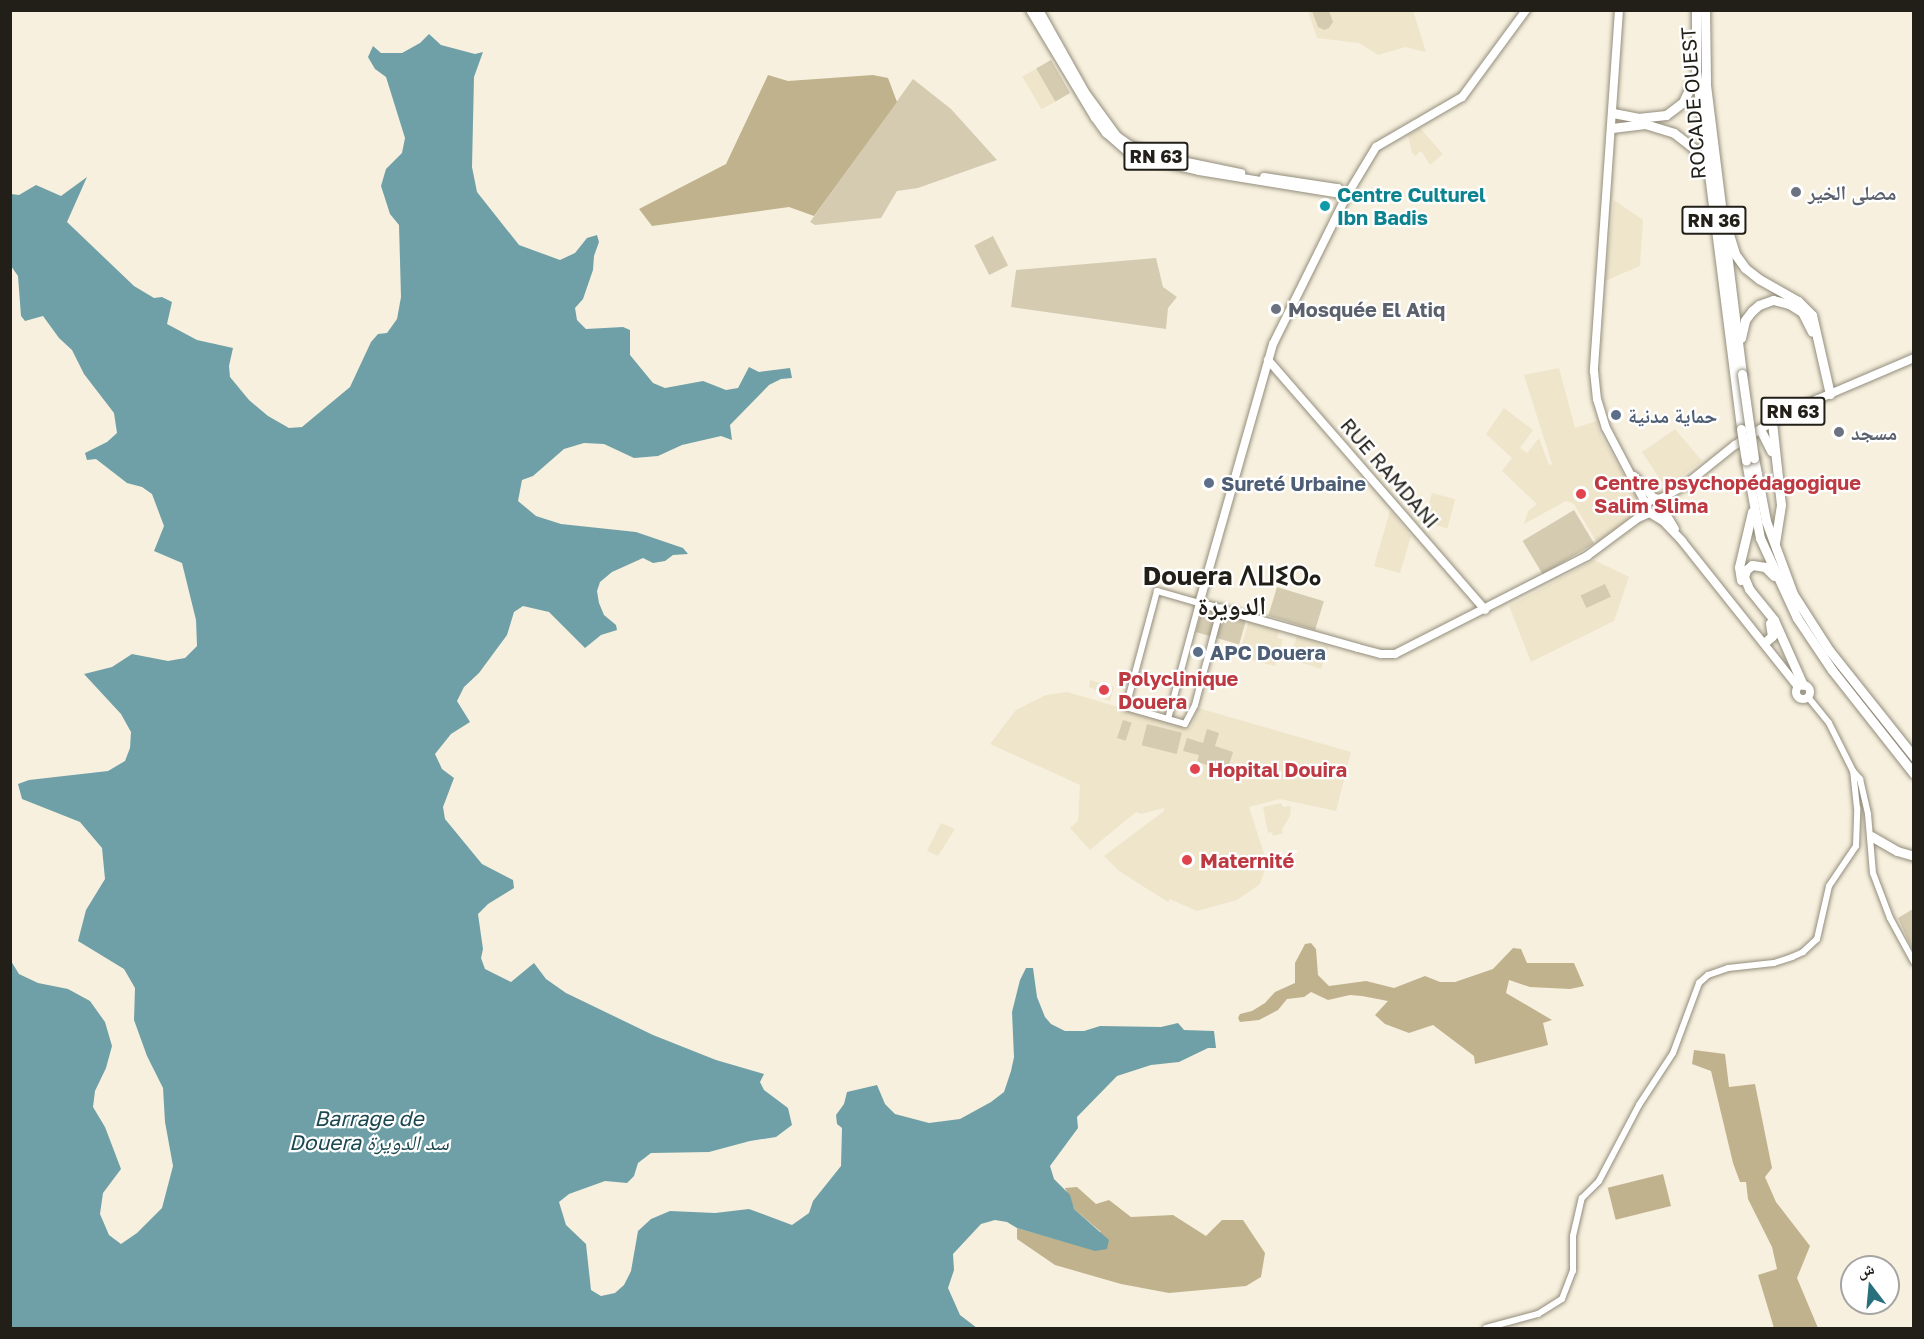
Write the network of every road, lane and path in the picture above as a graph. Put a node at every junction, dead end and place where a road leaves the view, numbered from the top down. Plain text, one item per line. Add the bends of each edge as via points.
1 (1030, 10) edge
2 (1039, 10) edge
3 (1526, 10) edge
4 (1618, 10) edge
5 (1696, 10) edge
6 (1705, 10) edge
7 (1695, 71) junction
8 (1614, 102) junction
9 (1613, 113) junction
10 (1624, 116) junction
11 (1612, 128) junction
12 (1714, 184) junction
13 (1345, 194) junction
14 (1740, 356) junction
15 (1914, 358) edge
16 (1268, 360) junction
17 (1831, 393) junction
18 (1772, 422) junction
19 (1760, 429) junction
20 (1750, 460) junction
21 (1625, 466) junction
22 (1753, 501) junction
23 (1660, 503) junction
24 (1763, 506) junction
25 (1650, 510) junction
26 (1682, 541) junction
27 (1775, 549) junction
28 (1781, 587) junction
29 (1199, 603) junction
30 (1221, 607) junction
31 (1485, 610) junction
32 (1766, 613) junction
33 (1774, 620) junction
34 (1764, 643) junction
35 (1801, 686) junction
36 (1808, 697) joint
37 (1168, 719) junction
38 (1914, 757) edge
39 (1853, 771) junction
40 (1914, 774) edge
41 (1870, 836) junction
42 (1914, 856) edge
43 (1914, 962) edge
44 (1485, 1329) edge

1 - 13 main road via 1095,118 1127,151 1198,171
2 - 13 main road, RN 63 via 1085,92 1110,129 1130,145 1175,160 1338,188
3 - 13 main road via 1462,97 1376,147
4 - 8 main road
5 - 7 highway, ROCADE OUEST / RN 36
6 - 12 highway, ROCADE OUEST
7 - 10 highway via 1687,97 1672,112 1649,118
7 - 12 highway, ROCADE OUEST / RN 36
8 - 9 main road
8 - 10 main road
9 - 10 highway
9 - 11 main road
11 - 12 highway via 1645,124 1674,133 1698,154
11 - 21 main road via 1594,371 1602,416
12 - 14 highway, ROCADE OUEST
12 - 17 highway via 1732,247 1740,261 1752,275 1798,301 1812,315
12 - 20 highway, ROCADE OUEST / RN 36, bridge via 1741,429
13 - 16 main road via 1286,313
14 - 17 highway via 1742,332 1752,311 1773,300 1789,304 1802,312 1809,324
14 - 20 highway, ROCADE OUEST, bridge
15 - 17 main road, RN 63
16 - 29 main road
16 - 31 main road, RUE RAMDANI
17 - 18 main road, RN 63
18 - 19 main road, RN 63
18 - 27 highway via 1781,506
19 - 23 main road, RN 63
19 - 24 highway via 1770,445 1776,503 1772,510
20 - 22 highway
20 - 24 highway, ROCADE OUEST
21 - 23 main road
21 - 25 main road
22 - 28 highway via 1760,538
22 - 32 highway via 1740,577
23 - 25 main road
23 - 25 main road
23 - 26 main road
24 - 27 highway, ROCADE OUEST
25 - 26 main road
25 - 31 main road via 1587,556
26 - 34 main road
27 - 38 highway, ROCADE OUEST via 1793,594 1818,635
28 - 33 highway via 1765,567 1752,565 1746,570 1746,582
28 - 40 highway via 1804,631
29 - 30 main road
29 - 37 street
29 - 37 street via 1157,591 1126,707
30 - 31 main road via 1388,655 1409,650
30 - 37 street via 1195,705 1185,724
32 - 33 highway
32 - 34 highway via 1773,633
33 - 35 highway
34 - 35 main road
35 - 36 main road via 1810,690
36 - 39 street via 1838,739
39 - 41 street via 1860,779
39 - 44 street via 1858,816 1856,846 1829,886 1817,939 1792,957 1728,968 1699,983 1673,1053 1599,1181 1582,1198 1573,1236 1573,1271 1562,1299 1538,1314
41 - 42 highway
41 - 43 street via 1873,873 1890,918

